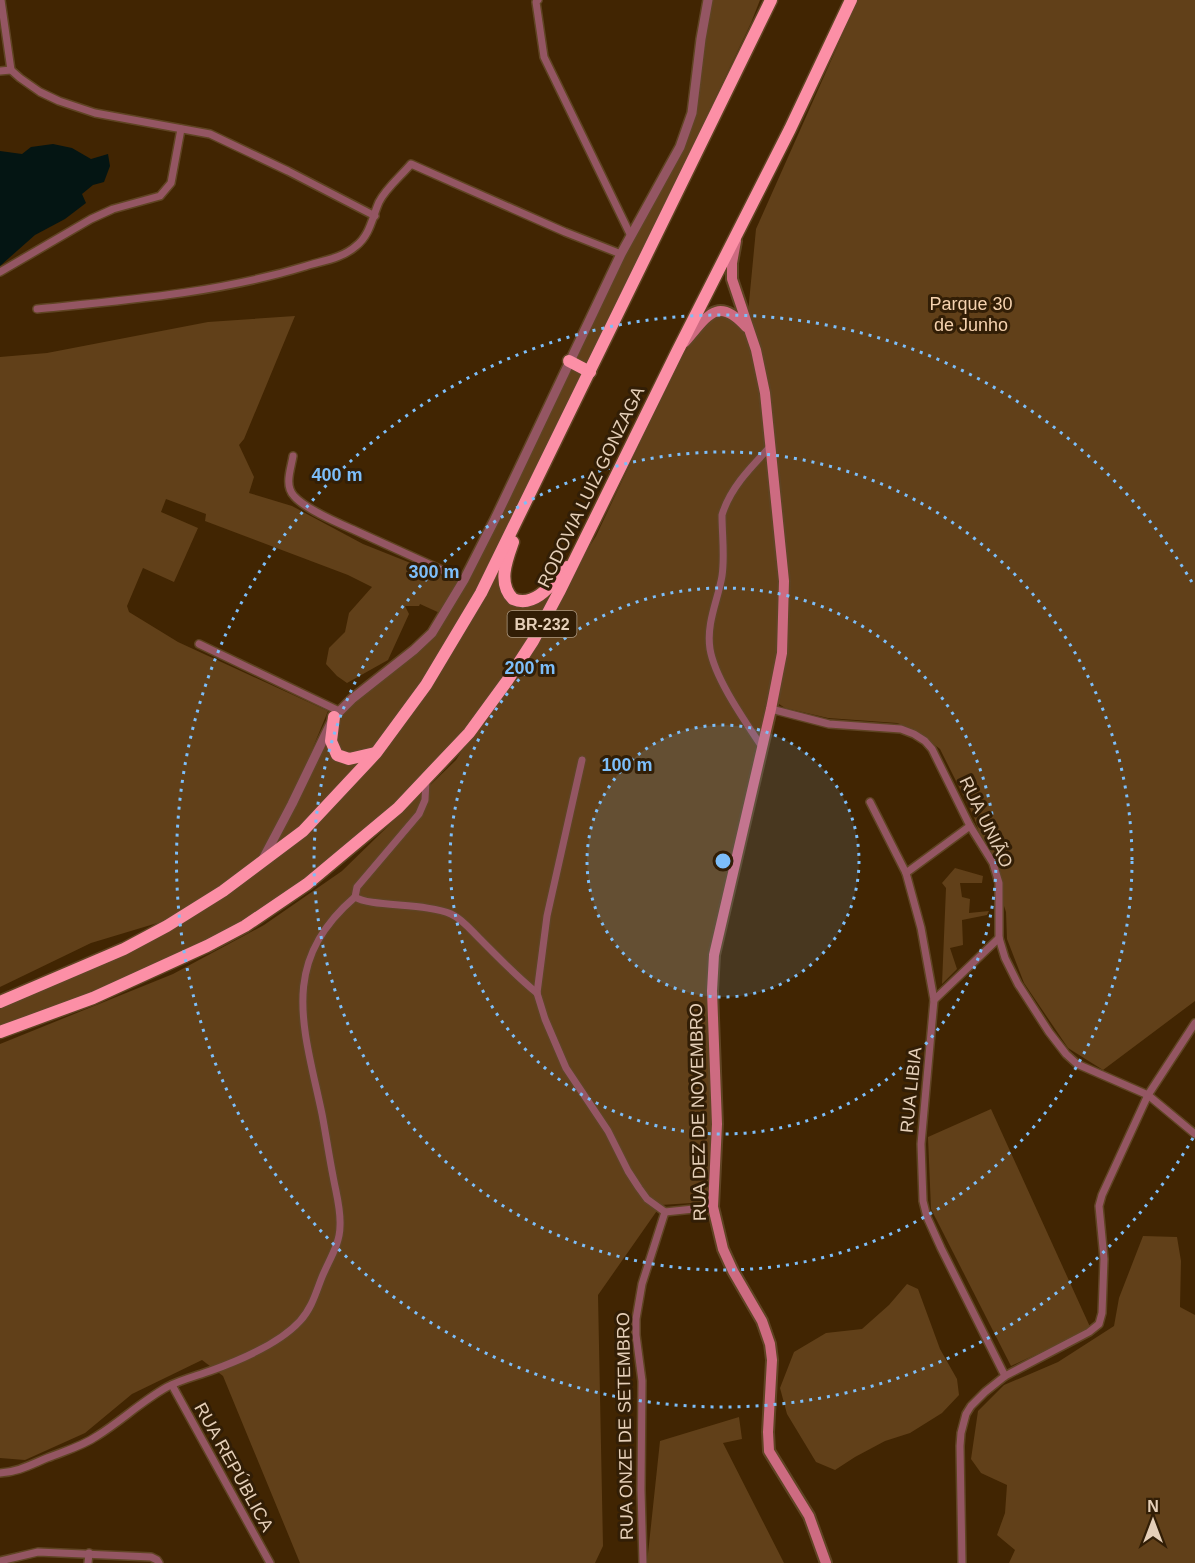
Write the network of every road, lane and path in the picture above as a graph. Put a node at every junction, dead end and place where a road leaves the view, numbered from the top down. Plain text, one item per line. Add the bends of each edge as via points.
1 (1, 0) edge
2 (538, 0) edge
3 (708, 0) edge
4 (851, 0) edge
5 (770, 1) edge
6 (11, 70) junction
7 (0, 71) edge
8 (181, 129) junction
9 (375, 216) junction
10 (738, 229) junction
11 (631, 236) junction
12 (621, 254) junction
13 (0, 272) edge
14 (37, 309) dead end
15 (750, 332) junction
16 (677, 352) junction
17 (569, 361) junction
18 (590, 372) junction
19 (771, 446) junction
20 (293, 456) dead end
21 (527, 501) junction
22 (574, 559) junction
23 (464, 580) junction
24 (199, 644) dead end
25 (771, 709) junction
26 (336, 714) junction
27 (762, 747) junction
28 (376, 753) junction
29 (582, 760) dead end
30 (426, 780) junction
31 (870, 802) dead end
32 (970, 826) junction
33 (261, 862) junction
34 (906, 873) junction
35 (355, 897) junction
36 (999, 938) junction
37 (537, 993) junction
38 (934, 1000) junction
39 (0, 1002) edge
40 (1195, 1023) edge
41 (0, 1032) edge
42 (1148, 1095) junction
43 (1195, 1134) edge
44 (713, 1207) junction
45 (665, 1212) junction
46 (1005, 1376) junction
47 (172, 1385) junction
48 (0, 1473) edge
49 (89, 1553) junction
50 (21, 1559) edge
51 (158, 1561) edge
52 (0, 1562) edge
53 (88, 1563) edge
54 (270, 1563) edge
55 (643, 1563) edge
56 (826, 1563) edge
57 (962, 1563) edge

1 - 6 street
2 - 11 street via 544,57
3 - 11 street via 687,128
4 - 10 highway, RODOVIA LUIZ GONZAGA / BR-232
5 - 18 highway, BR-232
6 - 7 street
6 - 8 street via 33,88 59,101 95,113
8 - 9 street via 210,134
8 - 13 street via 171,183 160,196 112,209
9 - 12 street via 382,197 411,164
9 - 14 street via 355,248 280,274 188,293
10 - 15 main road, RUA DEZ DE NOVEMBRO via 732,273
10 - 16 highway, RODOVIA LUIZ GONZAGA / BR-232
11 - 12 street
12 - 17 street
15 - 16 main road via 735,315 716,312 706,317
15 - 19 main road, RUA DEZ DE NOVEMBRO via 765,393
16 - 22 highway, RODOVIA LUIZ GONZAGA / BR-232
17 - 18 highway
17 - 23 street
18 - 21 highway, BR-232
19 - 25 main road, RUA DEZ DE NOVEMBRO via 783,581 783,636
19 - 27 street via 731,494 722,515 723,566 709,640 736,707
20 - 23 street via 289,486 302,503
21 - 22 highway, BR-232 via 506,562 509,595 525,602 536,598
21 - 28 highway, BR-232 via 465,620 426,685
22 - 30 highway, RODOVIA LUIZ GONZAGA / BR-232 via 533,641 507,681 469,733
23 - 26 street via 432,633
24 - 26 street
25 - 27 main road, RUA DEZ DE NOVEMBRO
25 - 32 street, RUA UNIÃO via 829,724 901,729 914,734 932,749
26 - 28 highway via 331,741 338,755 349,759
26 - 33 street
27 - 44 main road, RUA DEZ DE NOVEMBRO via 712,971 717,1124
28 - 33 highway, BR-232 via 303,831
29 - 37 street via 547,916
30 - 35 street via 425,801 419,814 357,887
30 - 41 highway, RODOVIA LUIZ GONZAGA / BR-232 via 399,808 314,878 245,926 93,998
31 - 34 street, RUA LIBIA
32 - 34 street
32 - 36 street, RUA UNIÃO via 988,852 999,884
33 - 39 highway, BR-232 via 159,931
34 - 38 street, RUA LIBIA via 921,927
35 - 37 street via 437,909 454,916
35 - 47 street via 333,917 320,937 306,968 303,995 307,1047 339,1207 337,1245 312,1304 293,1328 248,1354
36 - 38 street
36 - 42 street, RUA UNIÃO via 1018,984 1066,1054 1077,1065
37 - 45 street via 566,1068 608,1131 639,1188
38 - 46 street, RUA LIBIA via 921,1144 923,1201 941,1248
40 - 42 street
42 - 43 street, RUA UNIÃO
42 - 46 street via 1099,1206 1104,1259 1099,1323
44 - 45 street
44 - 56 main road, RUA DEZ DE NOVEMBRO via 723,1249 762,1321 770,1344 769,1451 809,1516
45 - 55 street, RUA ONZE DE SETEMBRO via 642,1284 636,1318 642,1381
46 - 57 street via 971,1406 963,1421
47 - 48 street via 77,1448 25,1469
47 - 54 street, RUA REPÚBLICA
49 - 50 street via 38,1552
49 - 51 street via 151,1557
49 - 53 street
50 - 52 street

